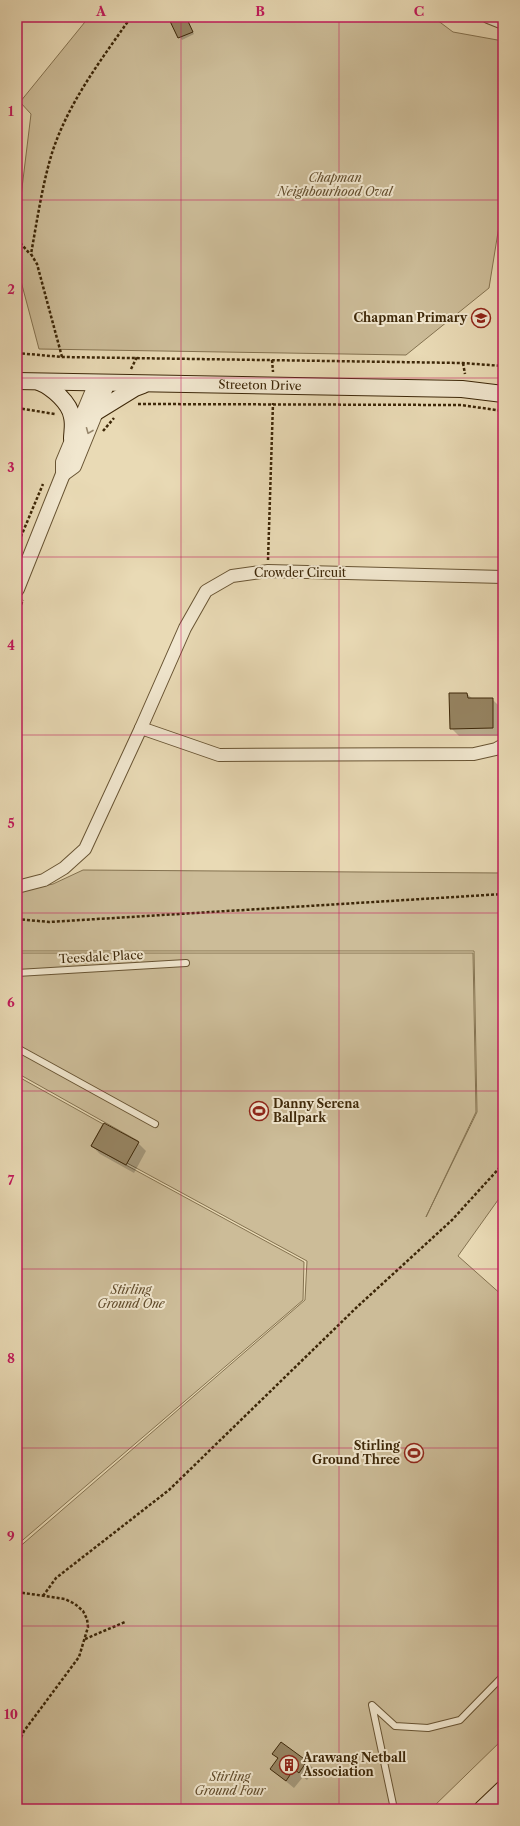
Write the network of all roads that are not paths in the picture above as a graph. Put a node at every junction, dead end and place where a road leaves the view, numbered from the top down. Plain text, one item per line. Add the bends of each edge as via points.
1 (488, 17) edge
2 (503, 23) edge
3 (17, 381) edge
4 (36, 382) junction
5 (103, 383) junction
6 (146, 384) junction
7 (503, 394) edge
8 (96, 412) junction
9 (72, 439) junction
10 (64, 474) junction
11 (503, 577) edge
12 (17, 589) edge
13 (141, 728) junction
14 (503, 745) edge
15 (17, 887) edge
16 (186, 963) dead end
17 (17, 973) edge
18 (17, 1048) edge
19 (155, 1124) dead end
20 (503, 1676) edge
21 (503, 1789) edge
22 (394, 1809) edge
23 (482, 1809) edge

1 - 2 street
3 - 4 main road, Streeton Drive
4 - 5 main road, Streeton Drive
4 - 9 main road via 54,391 69,410 72,416
5 - 6 main road, Streeton Drive
5 - 8 street via 107,385
5 - 9 street
6 - 7 main road, Streeton Drive via 462,390
6 - 8 main road
8 -> 10 street via 74,466
9 - 10 street via 63,462
10 - 12 street
11 - 13 street, Crowder Circuit via 268,571 232,576 206,591 185,628
13 - 14 street via 219,755 474,754
13 - 15 street, Crowder Circuit via 85,849 64,868 44,880
16 - 17 lane, Teesdale Place
18 - 19 lane
20 - 22 lane via 460,1720 428,1728 395,1726 372,1705
21 - 23 main road

